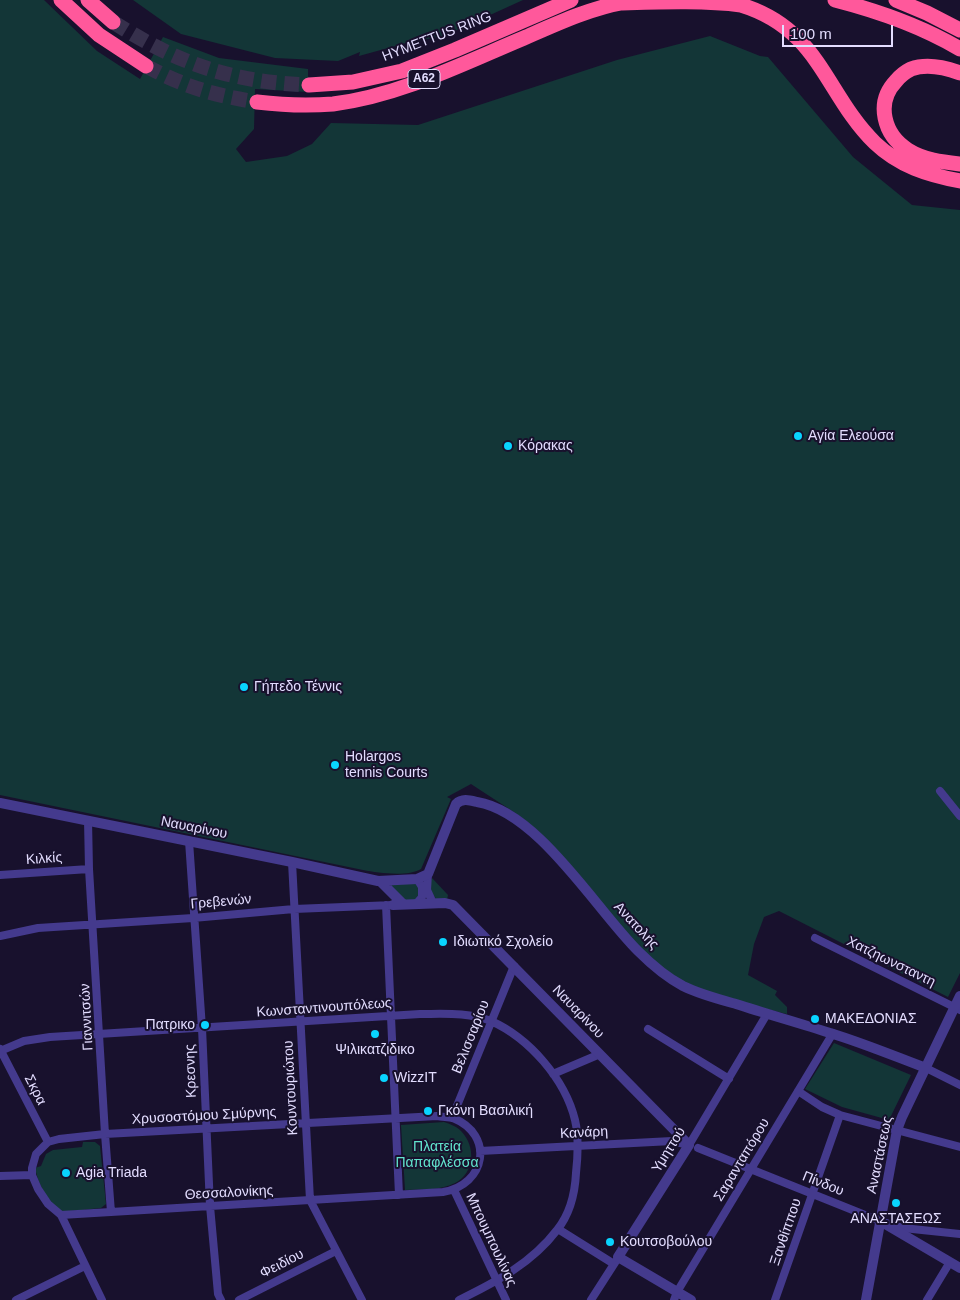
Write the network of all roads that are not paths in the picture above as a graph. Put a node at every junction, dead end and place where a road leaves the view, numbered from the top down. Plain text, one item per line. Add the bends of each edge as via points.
1 (61, 0) edge
2 (88, 0) edge
3 (570, 0) edge
4 (634, 0) edge
5 (835, 0) edge
6 (896, 0) edge
7 (617, 3) junction
8 (113, 22) tunnel mouth
9 (960, 30) edge
10 (960, 49) edge
11 (146, 66) tunnel mouth
12 (960, 72) edge
13 (310, 85) tunnel mouth
14 (257, 102) tunnel mouth
15 (960, 164) edge
16 (960, 182) edge
17 (940, 791) dead end
18 (0, 802) edge
19 (960, 816) edge
20 (88, 820) junction
21 (189, 841) junction
22 (292, 862) junction
23 (89, 869) junction
24 (428, 874) junction
25 (0, 875) edge
26 (417, 879) junction
27 (381, 882) junction
28 (433, 903) junction
29 (445, 903) joint
30 (394, 904) junction
31 (416, 904) junction
32 (294, 909) junction
33 (193, 918) junction
34 (93, 924) junction
35 (0, 936) edge
36 (815, 938) dead end
37 (514, 966) junction
38 (960, 996) edge
39 (958, 1008) edge
40 (768, 1014) junction
41 (391, 1016) junction
42 (300, 1022) junction
43 (491, 1022) junction
44 (202, 1028) junction
45 (648, 1029) dead end
46 (833, 1033) junction
47 (100, 1034) junction
48 (0, 1050) edge
49 (600, 1054) junction
50 (926, 1068) junction
51 (553, 1074) junction
52 (729, 1079) junction
53 (960, 1084) edge
54 (798, 1092) junction
55 (840, 1115) junction
56 (452, 1118) junction
57 (396, 1120) junction
58 (305, 1123) junction
59 (205, 1129) junction
60 (897, 1130) junction
61 (105, 1134) junction
62 (48, 1142) junction
63 (578, 1146) junction
64 (693, 1146) junction
65 (960, 1147) edge
66 (480, 1151) junction
67 (752, 1169) junction
68 (32, 1175) junction
69 (0, 1176) edge
70 (454, 1190) junction
71 (812, 1194) junction
72 (399, 1195) junction
73 (310, 1200) junction
74 (210, 1206) junction
75 (112, 1212) junction
76 (61, 1215) junction
77 (880, 1221) junction
78 (558, 1229) junction
79 (960, 1234) edge
80 (336, 1250) junction
81 (616, 1261) junction
82 (950, 1262) junction
83 (85, 1266) junction
84 (960, 1268) edge
85 (497, 1281) junction
86 (676, 1296) edge
87 (16, 1300) edge
88 (102, 1300) edge
89 (221, 1300) edge
90 (239, 1300) edge
91 (362, 1300) edge
92 (459, 1300) edge
93 (506, 1300) edge
94 (592, 1300) edge
95 (691, 1300) edge
96 (775, 1300) edge
97 (866, 1300) edge
98 (927, 1300) edge

1 - 11 highway via 99,35
2 - 8 highway
3 - 13 highway, HYMETTUS RING / Α62 via 402,71 353,82
4 - 7 highway, Α62
5 - 10 highway via 896,18
6 - 9 highway
7 - 14 highway, Α62 via 581,14 376,96 316,105
7 - 16 highway via 687,0 724,2 756,10 784,26 810,51 876,144 921,172
12 - 15 highway via 933,66 909,70 891,86 886,96 884,115 892,135 907,150 928,159
17 - 19 street
18 - 20 street, Ναυαρίνου
20 - 21 street, Ναυαρίνου
20 - 23 street, Γιαννιτσών
21 - 22 street, Ναυαρίνου
21 - 33 street, Κρεσνης
22 - 27 street, Ναυαρίνου
22 - 32 street, Κουντουριώτου
23 - 25 street, Κιλκίς
23 - 34 street, Γιαννιτσών
24 - 26 street, Ναυαρίνου
24 - 28 street, Ανατολής via 427,890
24 - 40 street, Ανατολής via 456,804 460,800 480,802 508,814 531,831 638,950 663,973 705,995
26 - 27 street, Ναυαρίνου
26 - 31 street via 422,887 422,897
27 - 30 street
28 - 29 street, Γρεβενών
28 - 31 street, Γρεβενών
29 - 37 street, Ναυαρίνου via 453,905
30 - 31 street, Γρεβενών
30 - 32 street, Γρεβενών
30 - 41 street
32 - 33 street, Γρεβενών
32 - 42 street, Κουντουριώτου
33 - 34 street, Γρεβενών
33 - 44 street, Κρεσνης
34 - 35 street, Γρεβενών via 38,928
34 - 47 street, Γιαννιτσών
36 - 39 street, Χατζηωνσταντη
37 - 43 street, Βελισσαρίου
37 - 49 street, Ναυαρίνου
38 - 39 street, Αναστάσεως
39 - 50 street, Αναστάσεως
40 - 46 street, Ανατολής
40 - 52 street, Υμηττού
41 - 42 street, Κωνσταντινουπόλεως
41 - 43 street, Κωνσταντινουπόλεως via 451,1014 474,1016
41 - 57 street
42 - 44 street, Κωνσταντινουπόλεως
42 - 58 street, Κουντουριώτου
43 - 51 street, Κωνσταντινουπόλεως via 531,1049
43 - 56 street, Βελισσαρίου
44 - 47 street, Κωνσταντινουπόλεως
44 - 59 street, Κρεσνης
45 - 52 street
46 - 50 street, Ανατολής
46 - 54 street, Σαρανταπόρου
47 - 48 street, Κωνσταντινουπόλεως via 24,1041
47 - 61 street, Γιαννιτσών
48 - 62 street, Σκρα
49 - 51 street
49 - 64 street, Ναυαρίνου
50 - 53 street
50 - 60 street, Αναστάσεως
51 - 63 street, Κωνσταντινουπόλεως via 575,1120
52 - 64 street, Υμηττού
54 - 55 street
54 - 67 street, Σαρανταπόρου
55 - 60 street
55 - 71 street, Ξανθίππου
56 - 57 street, Χρυσοστόμου Σμύρνης via 437,1116
56 - 66 street via 471,1131
57 - 58 street, Χρυσοστόμου Σμύρνης
57 - 72 street
58 - 59 street, Χρυσοστόμου Σμύρνης
58 - 73 street, Κουντουριώτου
59 - 61 street, Χρυσοστόμου Σμύρνης
59 - 74 street, Κρεσνης
60 - 65 street
60 - 77 street, Αναστάσεως
61 - 62 street, Χρυσοστόμου Σμύρνης
61 - 75 street, Γιαννιτσών
62 - 68 street via 32,1161
63 - 64 street, Κανάρη via 672,1141
63 - 66 street, Κανάρη
63 - 78 street, Κωνσταντινουπόλεως via 575,1189
64 - 67 street, Πίνδου
64 - 81 street, Υμηττού
66 - 70 street via 475,1173
67 - 71 street, Πίνδου
67 - 86 street, Σαρανταπόρου
68 - 69 street
68 - 76 street via 43,1198
70 - 72 street
70 - 85 street, Μπουμπουλίνας
71 - 77 street, Πίνδου
71 - 96 street, Ξανθίππου
72 - 73 street, Θεσσαλονίκης
73 - 74 street, Θεσσαλονίκης
73 - 80 street, Κουντουριώτου
74 - 75 street, Θεσσαλονίκης
74 - 89 street, Κρεσνης
75 - 76 street, Θεσσαλονίκης
76 - 83 street
77 - 79 street via 903,1228
77 - 82 street, Πίνδου
77 - 97 street, Αναστάσεως
78 - 81 street
78 - 85 street, Κωνσταντινουπόλεως via 534,1254
80 - 90 street, Φειδίου
80 - 91 street, Κουντουριώτου
81 - 86 street
81 - 94 street, Υμηττού
82 - 84 street, Πίνδου
82 - 98 street
83 - 87 street
83 - 88 street
85 - 92 street, Κωνσταντινουπόλεως
85 - 93 street, Μπουμπουλίνας
86 - 95 street

